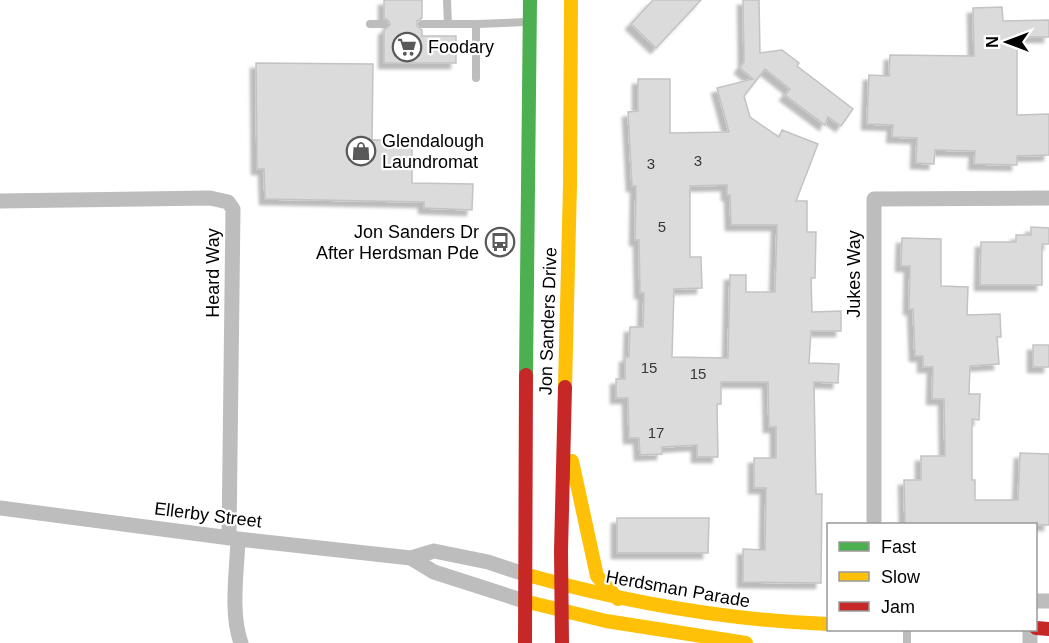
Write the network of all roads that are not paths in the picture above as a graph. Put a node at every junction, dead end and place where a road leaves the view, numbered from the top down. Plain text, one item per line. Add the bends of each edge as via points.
1 (447, 0) edge
2 (530, 0) edge
3 (571, 0) edge
4 (530, 21) junction
5 (370, 24) dead end
6 (384, 24) dead end
7 (422, 24) dead end
8 (448, 24) junction
9 (476, 24) junction
10 (476, 78) dead end
11 (1049, 198) edge
12 (0, 201) edge
13 (563, 417) junction
14 (0, 508) edge
15 (874, 523) edge
16 (234, 538) junction
17 (411, 558) junction
18 (524, 574) junction
19 (561, 585) junction
20 (618, 598) junction
21 (524, 601) junction
22 (562, 612) junction
23 (827, 624) edge
24 (241, 643) edge
25 (525, 643) edge
26 (562, 643) edge
27 (746, 643) edge

1 - 8 lane
2 - 4 main road, Jon Sanders Drive
3 - 13 main road, Jon Sanders Drive
4 - 9 lane
4 - 18 main road, Jon Sanders Drive
5 - 6 lane
7 - 8 lane
8 - 9 lane
9 - 10 lane
11 - 15 street, Jukes Way via 874,199
12 - 16 street, Heard Way via 210,198 228,202 233,209
13 - 19 main road, Jon Sanders Drive
13 - 20 main road via 597,576
14 - 16 street, Ellerby Street
16 - 17 street, Ellerby Street
16 - 24 street via 237,631
17 - 18 street, Ellerby Street via 434,551
17 - 21 street, Ellerby Street via 435,572
18 - 19 main road, Herdsman Parade
18 - 21 main road, Jon Sanders Drive
19 - 20 main road, Herdsman Parade
19 - 22 main road, Jon Sanders Drive
20 - 23 main road, Herdsman Parade via 698,614
21 - 22 main road
21 - 25 main road, Jon Sanders Drive
22 - 26 main road, Jon Sanders Drive
22 - 27 main road

